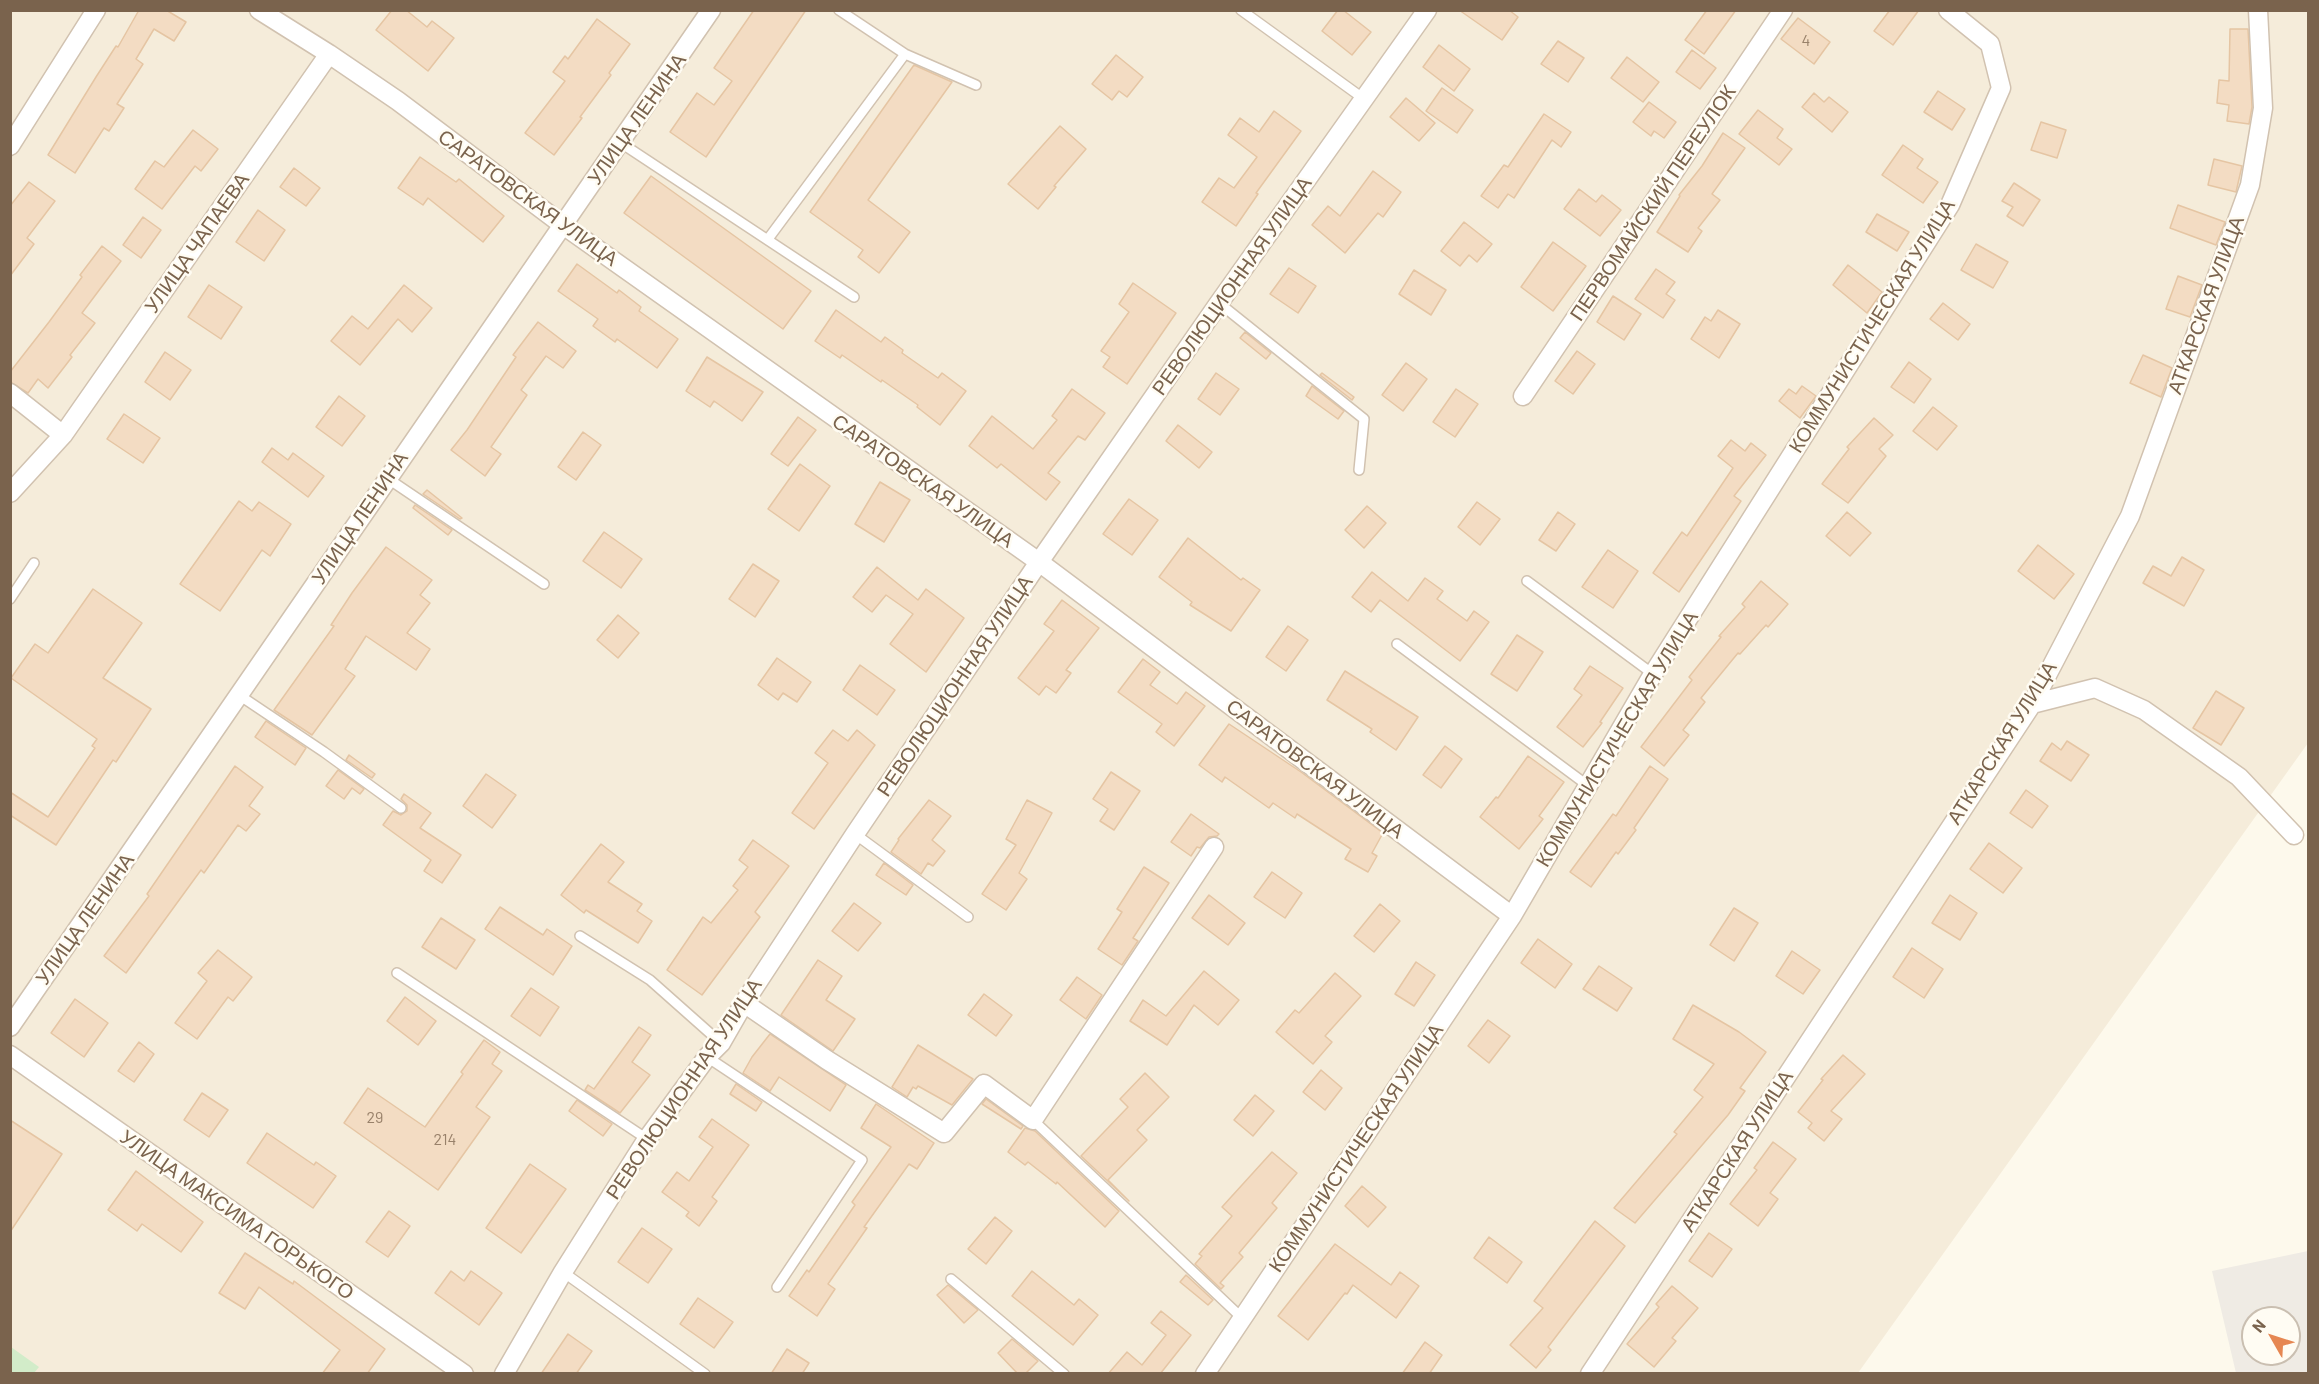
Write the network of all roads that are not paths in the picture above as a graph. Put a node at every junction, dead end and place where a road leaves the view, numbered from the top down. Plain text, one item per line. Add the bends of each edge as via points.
1 (96, 10) edge
2 (259, 10) edge
3 (711, 10) edge
4 (839, 10) edge
5 (1241, 10) edge
6 (1427, 10) edge
7 (1783, 10) edge
8 (1948, 10) edge
9 (2258, 10) edge
10 (329, 54) junction
11 (905, 54) junction
12 (976, 85) dead end
13 (1364, 99) junction
14 (621, 143) junction
15 (10, 146) edge
16 (563, 225) junction
17 (768, 240) junction
18 (854, 297) dead end
19 (1219, 303) junction
20 (10, 393) edge
21 (1523, 396) dead end
22 (63, 435) junction
23 (1359, 470) dead end
24 (387, 478) junction
25 (10, 493) edge
26 (1039, 562) junction
27 (34, 563) dead end
28 (1527, 581) dead end
29 (544, 584) dead end
30 (10, 598) edge
31 (1397, 644) dead end
32 (1653, 674) junction
33 (239, 695) junction
34 (2031, 704) junction
35 (1587, 785) junction
36 (401, 808) dead end
37 (855, 834) junction
38 (2294, 835) dead end
39 (1214, 848) dead end
40 (1512, 916) junction
41 (968, 917) dead end
42 (580, 936) dead end
43 (397, 973) dead end
44 (744, 1003) junction
45 (10, 1027) edge
46 (721, 1043) junction
47 (10, 1055) edge
48 (707, 1058) junction
49 (1033, 1120) junction
50 (647, 1139) junction
51 (562, 1272) junction
52 (951, 1279) dead end
53 (777, 1287) dead end
54 (1242, 1318) junction
55 (464, 1374) edge
56 (504, 1374) edge
57 (705, 1374) edge
58 (1064, 1374) edge
59 (1204, 1374) edge
60 (1590, 1374) edge

1 - 15 street
2 - 10 street
3 - 14 street, УЛИЦА ЛЕНИНА
4 - 11 lane
5 - 13 lane
6 - 13 street, РЕВОЛЮЦИОННАЯ УЛИЦА
7 - 21 street, ПЕРВОМАЙСКИЙ ПЕРЕУЛОК
8 - 32 street, КОММУНИСТИЧЕСКАЯ УЛИЦА via 1990,44 2001,88 1950,205
9 - 34 street, АТКАРСКАЯ УЛИЦА via 2263,108 2250,185 2130,516
10 - 16 street, САРАТОВСКАЯ УЛИЦА
10 - 22 street, УЛИЦА ЧАПАЕВА
11 - 12 lane
11 - 17 lane
13 - 19 street, РЕВОЛЮЦИОННАЯ УЛИЦА
14 - 16 street, УЛИЦА ЛЕНИНА
14 - 17 lane
16 - 24 street, УЛИЦА ЛЕНИНА
16 - 26 street, САРАТОВСКАЯ УЛИЦА
17 - 18 lane
19 - 23 lane via 1364,418
19 - 26 street, РЕВОЛЮЦИОННАЯ УЛИЦА
20 - 22 street
22 - 25 street, УЛИЦА ЧАПАЕВА
24 - 29 lane
24 - 33 street, УЛИЦА ЛЕНИНА
26 - 37 street, РЕВОЛЮЦИОННАЯ УЛИЦА
26 - 40 street, САРАТОВСКАЯ УЛИЦА
27 - 30 lane
28 - 32 lane
31 - 35 lane
32 - 35 street, КОММУНИСТИЧЕСКАЯ УЛИЦА
33 - 36 lane
33 - 45 street, УЛИЦА ЛЕНИНА
34 - 38 street via 2095,687 2144,710 2240,777
34 - 60 street, АТКАРСКАЯ УЛИЦА
35 - 40 street, КОММУНИСТИЧЕСКАЯ УЛИЦА
37 - 41 lane
37 - 44 street, РЕВОЛЮЦИОННАЯ УЛИЦА
39 - 49 street
40 - 54 street, КОММУНИСТИЧЕСКАЯ УЛИЦА
42 - 46 lane via 650,980
43 - 50 lane
44 - 46 street, РЕВОЛЮЦИОННАЯ УЛИЦА
44 - 49 street via 944,1133 984,1084
46 - 48 street, РЕВОЛЮЦИОННАЯ УЛИЦА
47 - 55 street, УЛИЦА МАКСИМА ГОРЬКОГО
48 - 50 street, РЕВОЛЮЦИОННАЯ УЛИЦА
48 - 53 lane via 862,1161
49 - 54 lane
50 - 51 street, РЕВОЛЮЦИОННАЯ УЛИЦА
51 - 56 street, РЕВОЛЮЦИОННАЯ УЛИЦА
51 - 57 lane
52 - 58 lane
54 - 59 street, КОММУНИСТИЧЕСКАЯ УЛИЦА

